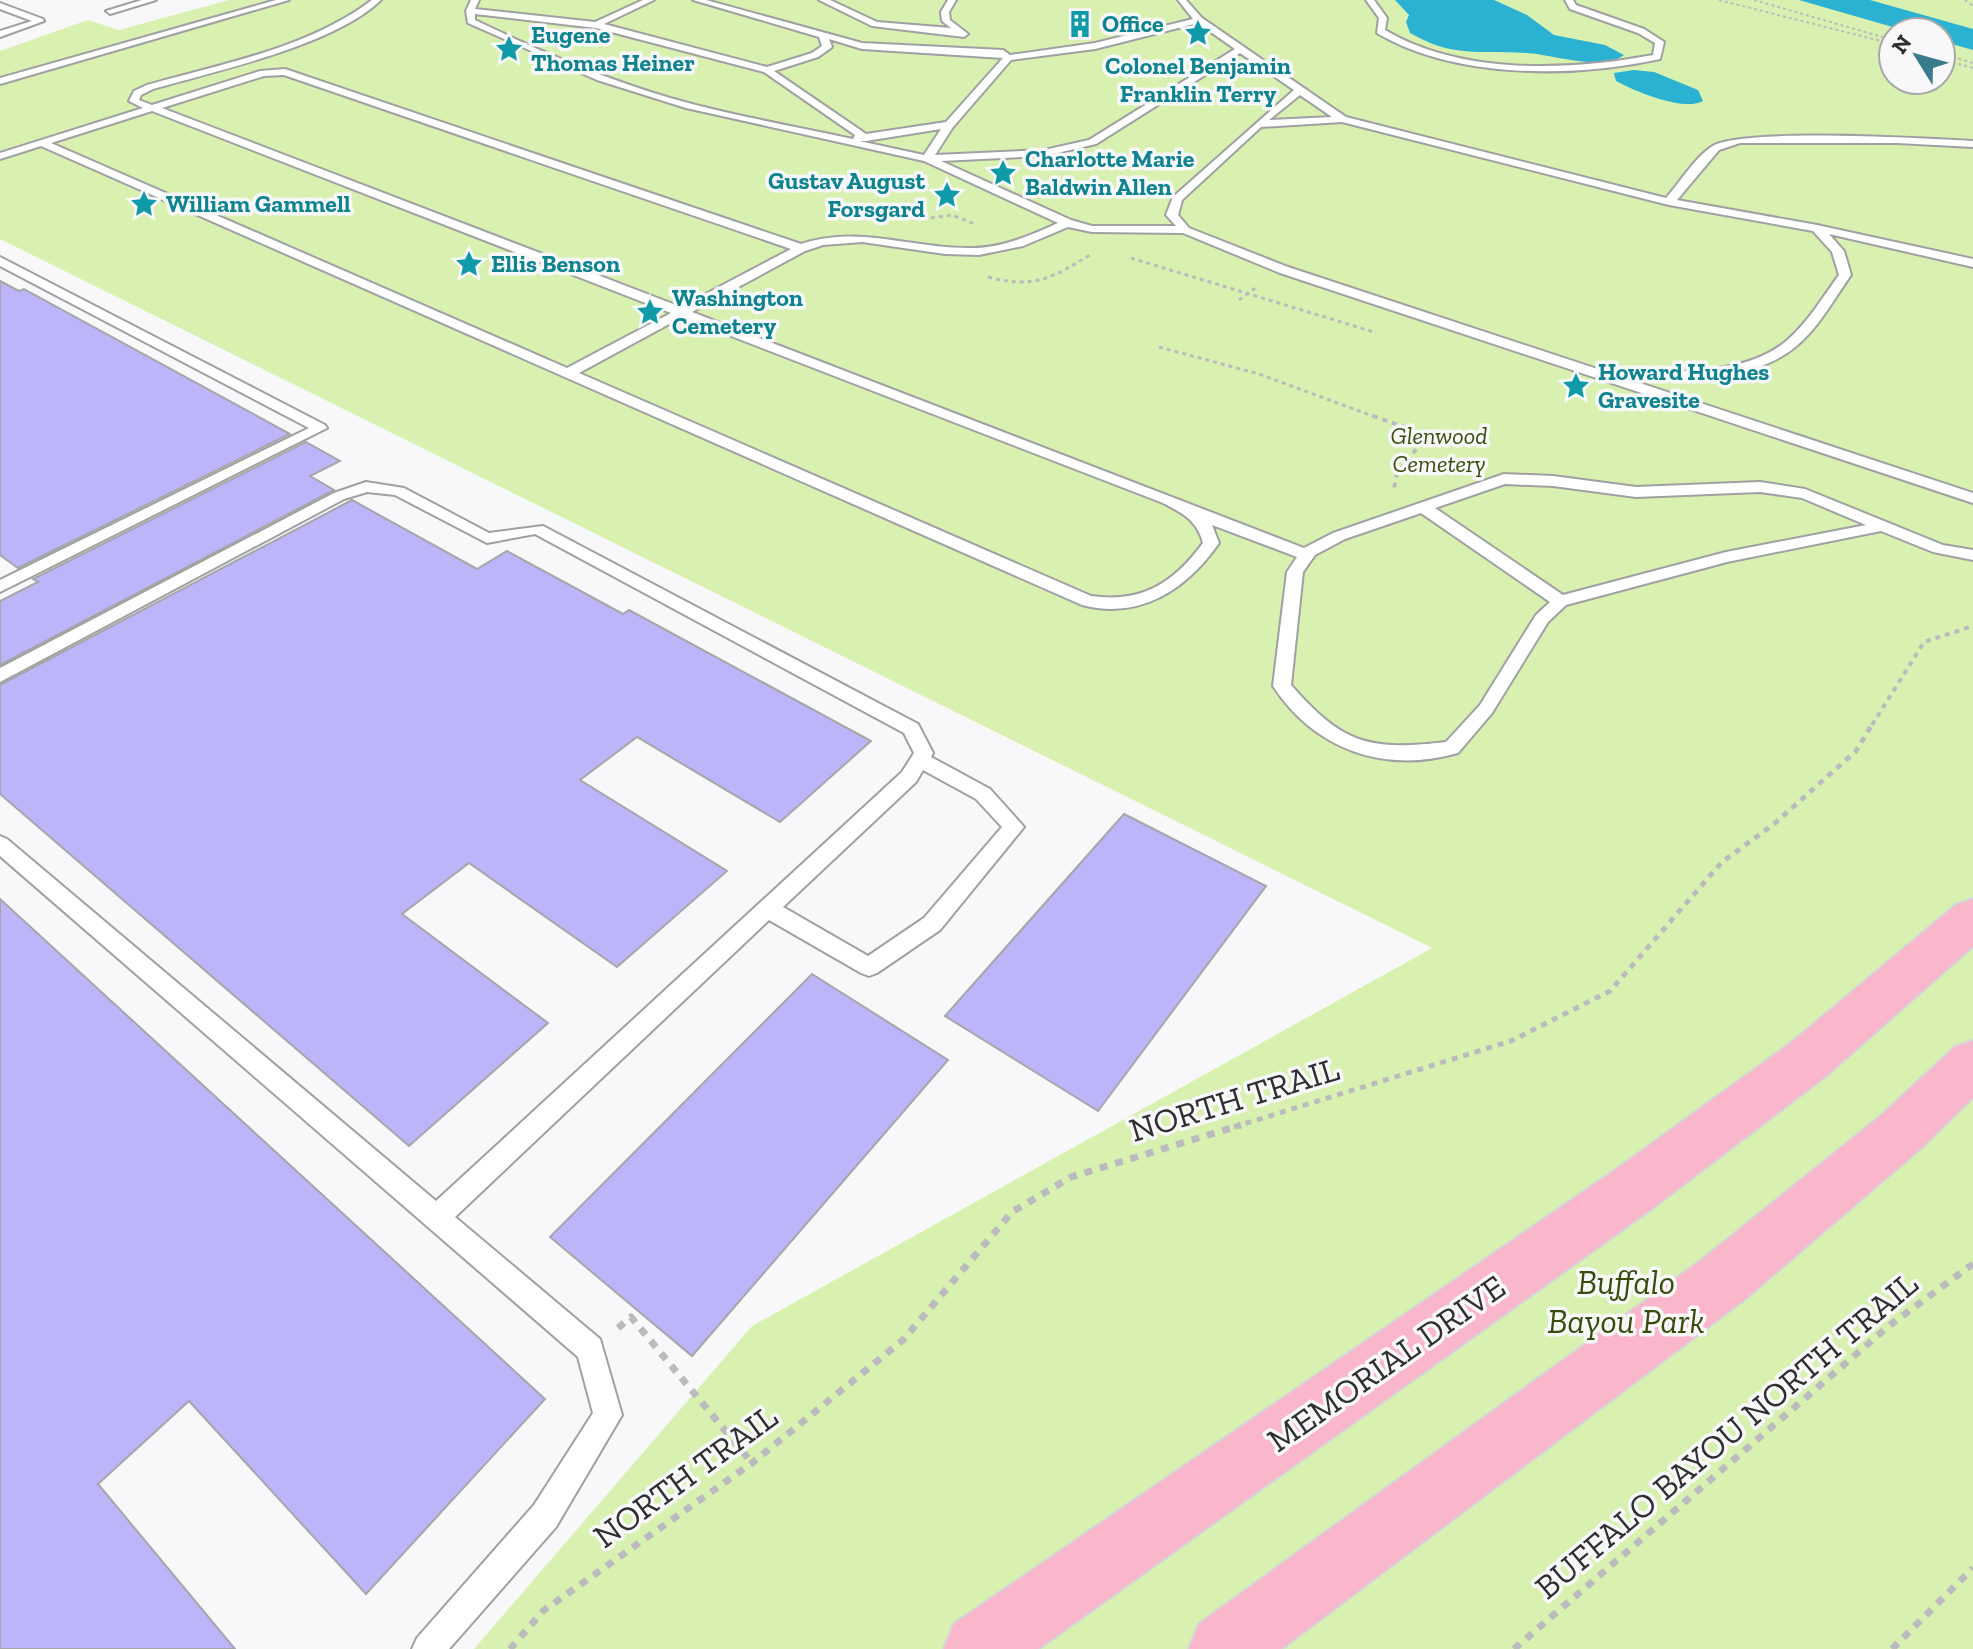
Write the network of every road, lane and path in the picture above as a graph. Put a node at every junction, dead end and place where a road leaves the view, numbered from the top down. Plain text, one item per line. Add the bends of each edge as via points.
1 (152, 0) edge
2 (285, 0) edge
3 (377, 0) edge
4 (475, 0) edge
5 (650, 0) edge
6 (697, 0) edge
7 (823, 0) edge
8 (952, 0) edge
9 (1182, 0) edge
10 (1370, 0) edge
11 (1569, 0) edge
12 (1719, 0) edge
13 (1754, 0) edge
14 (1965, 0) edge
15 (0, 6) edge
16 (1973, 6) edge
17 (110, 11) dead end
18 (470, 11) junction
19 (1199, 20) junction
20 (596, 25) junction
21 (960, 32) junction
22 (0, 34) edge
23 (822, 34) junction
24 (1877, 37) edge
25 (1877, 38) edge
26 (862, 46) junction
27 (1242, 48) junction
28 (815, 55) junction
29 (1006, 56) junction
30 (767, 70) junction
31 (0, 81) edge
32 (1299, 91) junction
33 (149, 108) junction
34 (1342, 119) junction
35 (1258, 124) junction
36 (949, 125) junction
37 (866, 138) junction
38 (841, 139) junction
39 (42, 143) junction
40 (1973, 144) edge
41 (0, 156) edge
42 (927, 159) junction
43 (1669, 202) junction
44 (919, 221) dead end
45 (1067, 223) junction
46 (1817, 228) junction
47 (1185, 230) junction
48 (801, 248) junction
49 (969, 252) junction
50 (1098, 253) dead end
51 (1122, 255) dead end
52 (0, 261) edge
53 (1973, 263) edge
54 (681, 312) junction
55 (1381, 334) dead end
56 (1159, 347) dead end
57 (1595, 371) junction
58 (568, 373) junction
59 (1973, 498) edge
60 (1414, 509) junction
61 (1194, 512) junction
62 (1883, 526) junction
63 (1307, 555) junction
64 (1973, 555) edge
65 (1, 585) edge
66 (1560, 601) junction
67 (1973, 626) edge
68 (0, 676) edge
69 (920, 759) junction
70 (0, 844) edge
71 (768, 909) junction
72 (1973, 918) edge
73 (1973, 1063) edge
74 (436, 1217) junction
75 (1973, 1264) edge
76 (590, 1349) junction
77 (752, 1463) junction
78 (1973, 1568) edge
79 (428, 1649) edge
80 (510, 1649) edge
81 (979, 1649) edge
82 (1224, 1649) edge
83 (1514, 1649) edge
84 (1892, 1649) edge

1 - 17 lane
2 - 31 lane
3 - 33 lane via 298,40 137,93 134,101
4 - 18 lane
5 - 20 lane
6 - 23 lane
7 - 21 lane via 875,24
8 - 21 lane via 946,21
9 - 19 lane
10 - 11 lane via 1383,18 1380,31 1395,44 1433,56 1555,66 1625,65 1657,57 1660,42 1573,7
12 - 25 path
13 - 24 path
14 - 16 path
15 - 22 lane via 40,21
18 - 20 lane
18 - 38 lane via 471,21 600,78 689,106
19 - 27 lane
19 - 29 lane via 1095,46
20 - 30 lane
21 - 29 lane
23 - 26 lane
23 - 28 lane via 827,47
26 - 28 lane
26 - 29 lane
27 - 32 lane
27 - 42 lane via 1092,142 1044,153
28 - 30 lane
29 - 36 lane
30 - 37 lane
32 - 34 lane
32 - 35 lane
33 - 39 lane
33 - 48 lane via 263,73 285,72
33 - 54 lane
34 - 35 lane
34 - 43 lane
35 - 47 lane via 1177,199 1172,215
36 - 37 lane
36 - 42 lane
37 - 38 lane
38 - 42 lane
39 - 41 lane
39 - 58 lane
40 - 43 lane via 1739,140 1715,148
42 - 45 lane
43 - 46 lane
44 - 49 path via 952,215 973,222 977,227
45 - 47 lane via 1092,229
45 - 49 lane via 1008,247
46 - 53 lane
46 - 57 lane via 1838,251 1845,275 1784,350 1750,364 1682,374
47 - 57 lane via 1284,270
48 - 49 lane via 851,237
48 - 54 lane
49 - 50 path via 979,274 1021,283 1060,275
51 - 55 path
52 - 65 lane via 320,428
54 - 58 lane
54 - 61 lane
56 - 60 path via 1259,374 1407,428 1417,448 1397,474 1393,494
57 - 59 lane
58 - 61 lane via 1088,601 1123,605 1157,595 1199,562 1211,543 1208,525
60 - 62 lane via 1504,479 1636,492 1760,487 1805,494
60 - 63 lane via 1339,536
60 - 66 lane
61 - 63 lane
62 - 64 lane via 1939,549
62 - 66 lane via 1726,557
63 - 66 lane via 1295,572 1282,686 1307,717 1345,745 1397,755 1451,748 1486,709 1542,619
67 - 77 path, NORTH TRAIL via 1924,642 1856,751 1722,862 1610,991 1511,1041 1071,1177 1012,1212 903,1340
68 - 69 lane via 339,496 366,487 399,491 487,538 537,529 911,729 924,753
69 - 71 lane via 909,777
69 - 71 lane via 983,794 1014,827 932,924 869,967
70 - 74 lane
71 - 74 lane
72 - 81 main road, MEMORIAL DRIVE via 1809,1059 1634,1189
73 - 82 main road via 1902,1131 1724,1279
74 - 76 lane
75 - 83 path, BUFFALO BAYOU NORTH TRAIL via 1890,1325
76 - 77 path via 631,1317
76 - 79 lane via 608,1415 545,1516
77 - 80 path, NORTH TRAIL via 543,1611
78 - 84 path

